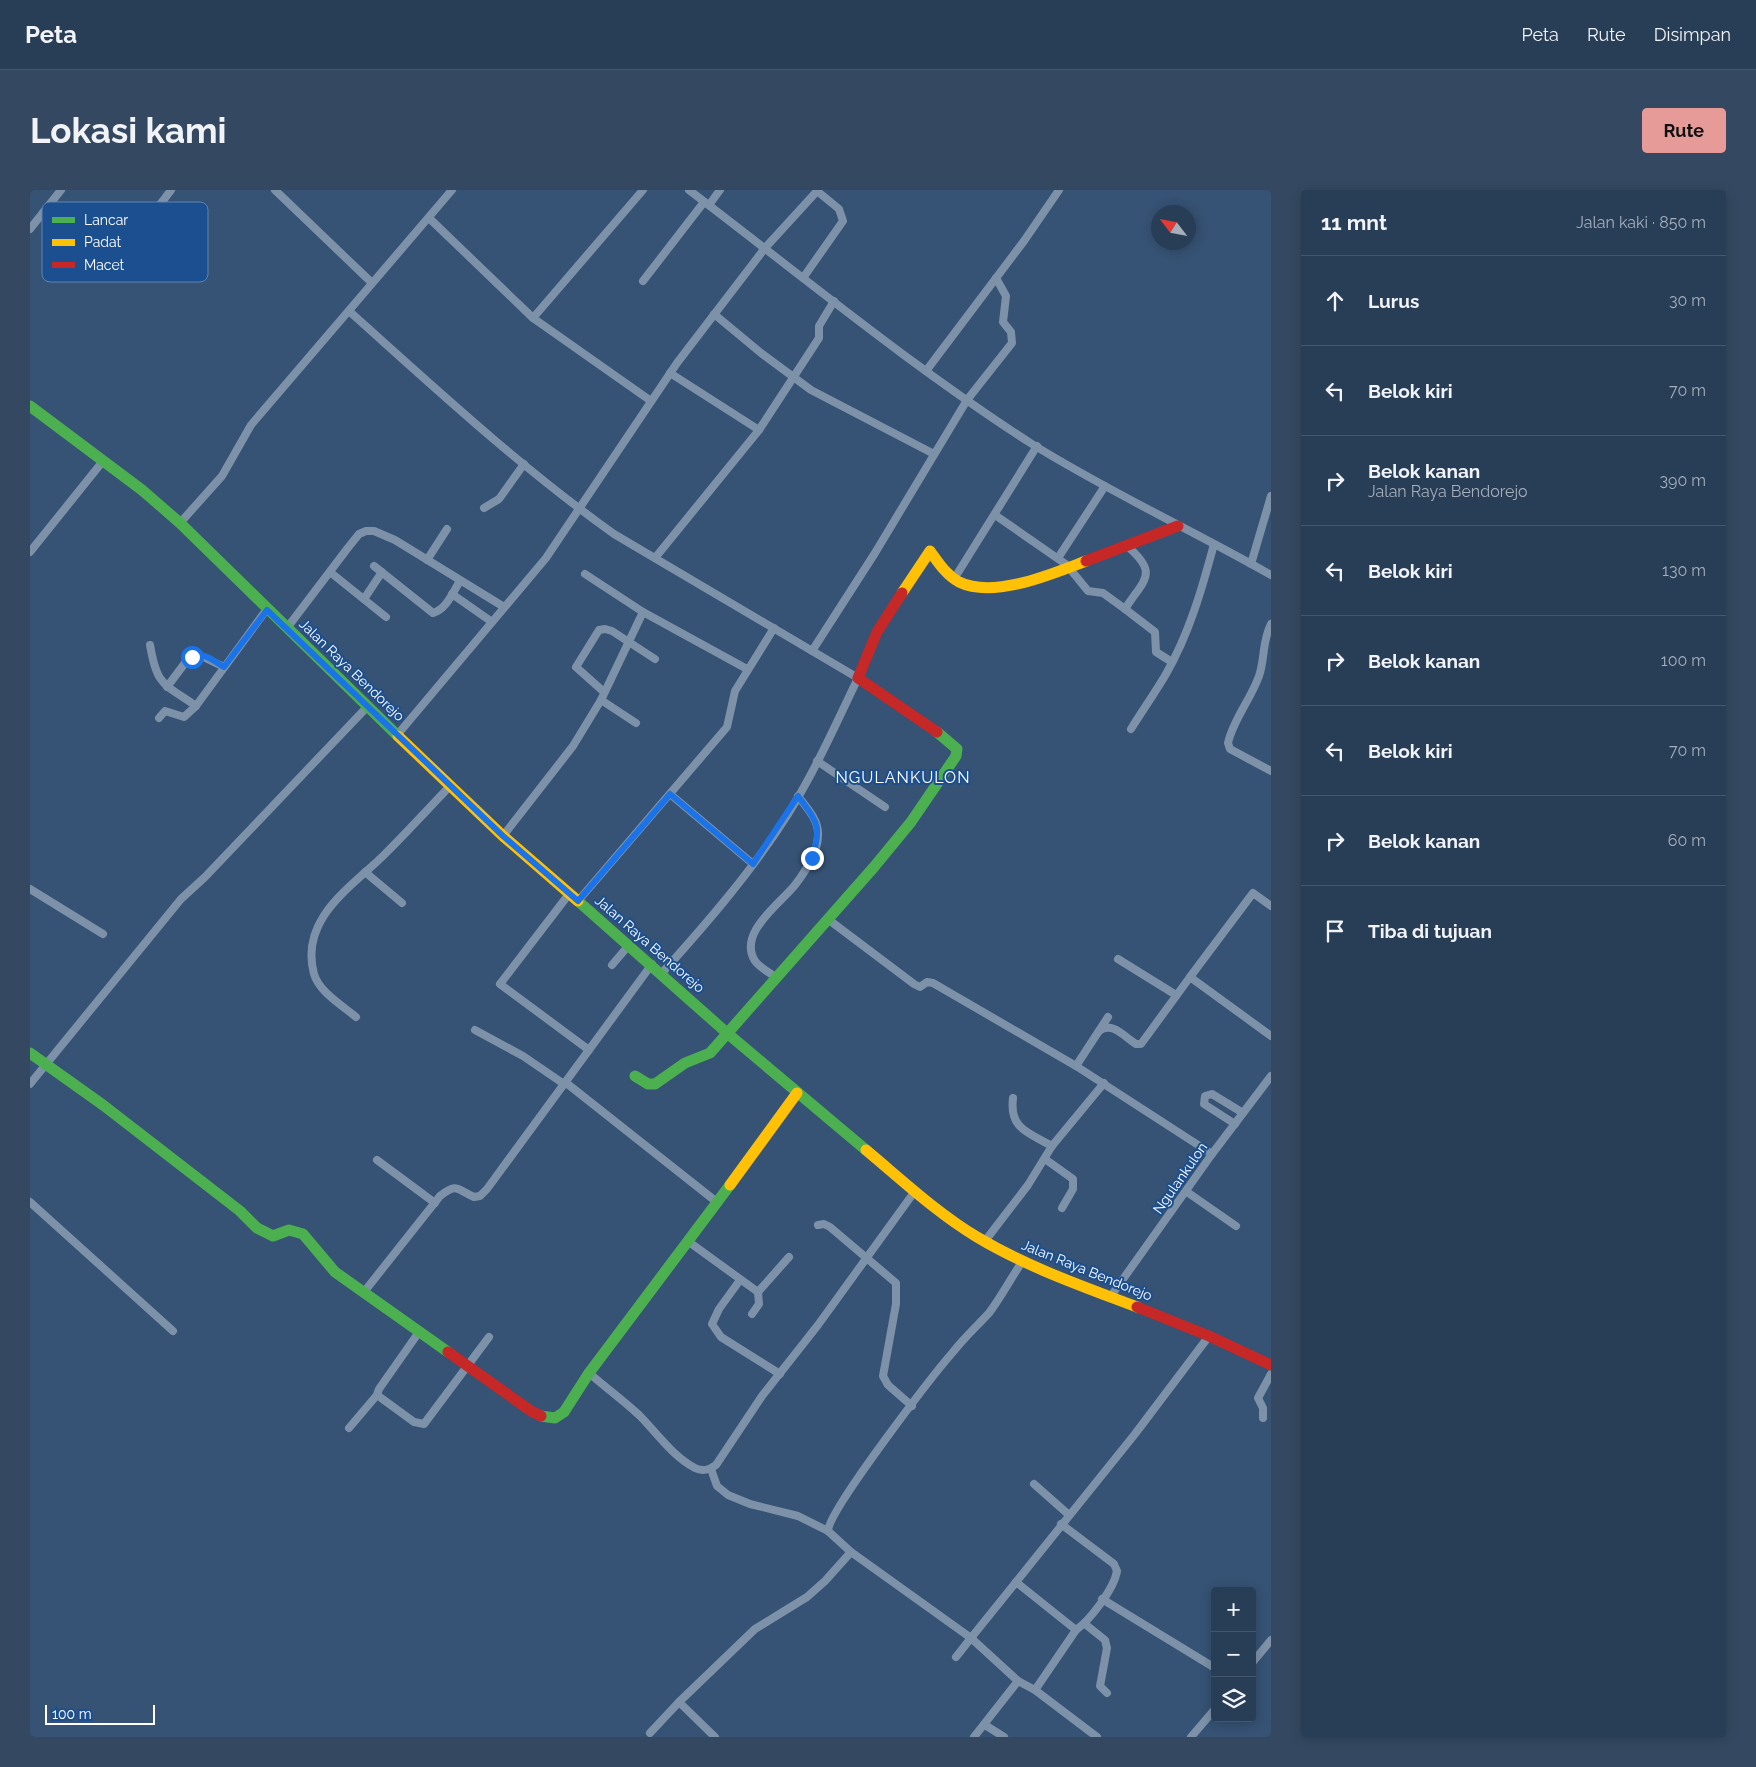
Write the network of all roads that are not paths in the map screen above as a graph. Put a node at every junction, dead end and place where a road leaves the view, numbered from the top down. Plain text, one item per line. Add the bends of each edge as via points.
1 (61, 190) edge
2 (171, 190) edge
3 (274, 190) edge
4 (452, 190) edge
5 (643, 190) edge
6 (688, 190) edge
7 (720, 190) edge
8 (817, 190) edge
9 (1059, 190) edge
10 (51, 202) edge
11 (161, 202) edge
12 (707, 204) junction
13 (42, 214) edge
14 (429, 218) junction
15 (30, 229) edge
16 (765, 248) junction
17 (804, 278) junction
18 (996, 278) junction
19 (643, 281) dead end
20 (371, 282) junction
21 (834, 301) junction
22 (349, 311) junction
23 (714, 314) junction
24 (533, 318) junction
25 (926, 372) junction
26 (670, 373) junction
27 (793, 378) junction
28 (967, 400) junction
29 (650, 401) junction
30 (30, 406) edge
31 (759, 430) junction
32 (1037, 446) junction
33 (934, 454) junction
34 (103, 461) junction
35 (524, 464) junction
36 (1105, 486) junction
37 (1271, 496) edge
38 (484, 508) dead end
39 (580, 510) junction
40 (994, 514) junction
41 (180, 523) junction
42 (1178, 526) junction
43 (447, 529) dead end
44 (1126, 544) junction
45 (1214, 544) junction
46 (30, 552) edge
47 (655, 558) junction
48 (427, 560) junction
49 (1252, 564) junction
50 (1066, 565) junction
51 (374, 566) dead end
52 (330, 572) junction
53 (382, 572) junction
54 (585, 574) dead end
55 (1271, 575) edge
56 (954, 579) junction
57 (460, 581) junction
58 (452, 594) junction
59 (364, 599) junction
60 (504, 607) junction
61 (1125, 609) junction
62 (267, 610) junction
63 (643, 612) junction
64 (386, 617) dead end
65 (492, 622) junction
66 (1271, 624) edge
67 (287, 628) junction
68 (774, 628) junction
69 (628, 641) junction
70 (150, 645) dead end
71 (812, 651) junction
72 (654, 659) dead end
73 (1172, 662) junction
74 (224, 667) junction
75 (747, 669) junction
76 (858, 678) junction
77 (167, 686) junction
78 (604, 692) junction
79 (601, 700) junction
80 (196, 706) junction
81 (368, 706) junction
82 (159, 718) dead end
83 (636, 723) dead end
84 (1131, 729) dead end
85 (398, 734) junction
86 (818, 761) junction
87 (1271, 771) edge
88 (451, 785) junction
89 (670, 794) junction
90 (798, 796) junction
91 (885, 807) dead end
92 (503, 836) junction
93 (753, 864) junction
94 (365, 872) junction
95 (30, 889) edge
96 (574, 897) junction
97 (402, 903) dead end
98 (1271, 906) edge
99 (829, 920) junction
100 (103, 934) dead end
101 (629, 945) junction
102 (1118, 959) dead end
103 (652, 964) junction
104 (612, 965) dead end
105 (662, 973) junction
106 (1190, 977) junction
107 (776, 978) junction
108 (1176, 995) junction
109 (356, 1017) dead end
110 (1108, 1017) dead end
111 (475, 1030) dead end
112 (1099, 1031) junction
113 (727, 1033) junction
114 (1271, 1036) edge
115 (589, 1050) junction
116 (30, 1053) edge
117 (45, 1064) junction
118 (1076, 1066) junction
119 (635, 1076) dead end
120 (1271, 1076) edge
121 (565, 1083) junction
122 (1104, 1083) junction
123 (30, 1084) edge
124 (798, 1093) junction
125 (1012, 1098) dead end
126 (1243, 1114) junction
127 (1235, 1124) junction
128 (1052, 1146) junction
129 (1212, 1154) junction
130 (1046, 1159) junction
131 (377, 1160) dead end
132 (915, 1191) junction
133 (1187, 1192) junction
134 (30, 1202) edge
135 (435, 1203) junction
136 (718, 1203) junction
137 (1062, 1208) dead end
138 (818, 1225) dead end
139 (1236, 1226) dead end
140 (986, 1241) junction
141 (689, 1242) junction
142 (866, 1256) junction
143 (789, 1257) dead end
144 (1022, 1262) junction
145 (740, 1280) junction
146 (364, 1292) junction
147 (758, 1292) junction
148 (1111, 1296) junction
149 (752, 1314) dead end
150 (174, 1332) dead end
151 (419, 1332) junction
152 (1209, 1336) junction
153 (489, 1337) dead end
154 (1269, 1361) edge
155 (467, 1367) junction
156 (589, 1373) junction
157 (780, 1374) junction
158 (1271, 1374) edge
159 (377, 1395) junction
160 (912, 1406) junction
161 (1264, 1418) dead end
162 (349, 1428) dead end
163 (711, 1469) junction
164 (1034, 1484) dead end
165 (1069, 1515) junction
166 (1061, 1524) junction
167 (828, 1531) junction
168 (851, 1552) junction
169 (1016, 1582) junction
170 (1102, 1599) junction
171 (1085, 1624) junction
172 (1076, 1630) junction
173 (971, 1638) junction
174 (1271, 1640) edge
175 (956, 1657) dead end
176 (1256, 1659) edge
177 (1211, 1666) edge
178 (1018, 1681) junction
179 (1035, 1690) junction
180 (1107, 1693) dead end
181 (679, 1702) junction
182 (1211, 1714) edge
183 (985, 1725) junction
184 (650, 1732) dead end
185 (715, 1737) edge
186 (974, 1737) edge
187 (1004, 1737) edge
188 (1097, 1737) edge
189 (1191, 1737) edge

1 - 10 street
2 - 11 street
3 - 20 street
4 - 14 street
5 - 24 street
6 - 12 street
7 - 12 street
8 - 16 street
8 - 17 street via 839,209 843,221
9 - 18 street
12 - 16 street
12 - 19 street
13 - 15 street
14 - 20 street
14 - 24 street
16 - 17 street
16 - 23 street
17 - 21 street
18 - 25 street
18 - 28 street via 1006,296 1002,322 1011,332 1012,343
20 - 22 street
21 - 25 street
21 - 27 street via 819,326 819,338
22 - 35 street
22 - 41 street via 252,424 222,476
23 - 26 street
23 - 27 street
24 - 29 street
25 - 28 street
26 - 29 street
26 - 31 street
27 - 31 street
27 - 33 street
28 - 32 street
28 - 33 street
29 - 39 street
30 - 34 street, Jalan Raya Bendorejo
31 - 47 street
32 - 36 street
32 - 40 street
33 - 71 street
34 - 41 street, Jalan Raya Bendorejo
34 - 46 street
35 - 38 street via 498,499
35 - 39 street
36 - 42 street
36 - 50 street
37 - 49 street
39 - 47 street
39 - 60 street via 546,558
40 - 50 street
40 - 56 street
41 - 62 street, Jalan Raya Bendorejo
42 - 44 street
42 - 45 street
43 - 48 street
44 - 50 street
44 - 61 street via 1146,566 1141,588
45 - 49 street
45 - 73 street via 1194,613
47 - 68 street
48 - 52 street via 395,540 366,531 359,534
48 - 57 street
49 - 55 street
50 - 56 street via 1035,579 984,588
50 - 61 street via 1088,591 1103,593
51 - 53 street
52 - 59 street
52 - 67 street
53 - 58 street via 433,613 438,612
53 - 59 street
54 - 63 street
56 - 76 street via 930,550 877,632
57 - 58 street
57 - 60 street
58 - 65 street
59 - 64 street
60 - 65 street
61 - 73 street via 1155,632 1156,652
62 - 67 street, Jalan Raya Bendorejo
62 - 74 street
63 - 69 street
63 - 75 street
65 - 85 street
66 - 87 street via 1265,636 1258,679 1228,743 1230,749
67 - 81 street, Jalan Raya Bendorejo
68 - 71 street
68 - 75 street
69 - 72 street
69 - 78 street
69 - 78 street via 612,631 599,630 576,665
70 - 77 street via 155,671
71 - 76 street
73 - 84 street
74 - 77 street via 197,654 185,663
74 - 80 street
75 - 89 street via 733,699 728,727
76 - 86 street
76 - 99 street via 957,749 947,771 911,822
77 - 80 street
78 - 79 street
79 - 83 street
79 - 92 street via 573,746
80 - 82 street via 184,717 164,711
81 - 85 street, Jalan Raya Bendorejo
81 - 117 street via 181,899
85 - 88 street, Jalan Raya Bendorejo
86 - 90 street
86 - 91 street
88 - 92 street, Jalan Raya Bendorejo
88 - 94 street
89 - 93 street
89 - 96 street
90 - 93 street
90 - 107 street via 812,815 819,834 812,858 795,885 764,916 751,950 756,963
92 - 96 street, Jalan Raya Bendorejo
93 - 105 street
94 - 97 street
94 - 109 street via 327,909 313,941 314,975 319,984
95 - 100 street
96 - 101 street, Jalan Raya Bendorejo
96 - 115 street via 500,984
98 - 106 street via 1253,893
99 - 107 street
99 - 118 street via 914,984 920,987 927,982 933,983
101 - 103 street, Jalan Raya Bendorejo
101 - 104 street
102 - 108 street
103 - 105 street, Jalan Raya Bendorejo
103 - 115 street
105 - 113 street, Jalan Raya Bendorejo
106 - 108 street
106 - 114 street
107 - 113 street
108 - 112 street via 1141,1044 1133,1043 1112,1028
110 - 112 street
111 - 121 street
112 - 118 street
113 - 119 street via 710,1053 685,1063 656,1084 648,1084
113 - 124 street, Jalan Raya Bendorejo
115 - 121 street
116 - 117 street
117 - 123 street
117 - 146 street via 103,1105 240,1211 257,1228 273,1236 289,1230 303,1234 335,1272
118 - 122 street
120 - 126 street, Ngulankulon
121 - 135 street via 480,1196 474,1197 460,1188 452,1188
121 - 136 street
122 - 128 street
122 - 129 street
124 - 132 street, Jalan Raya Bendorejo
124 - 136 street
125 - 128 street via 1012,1116 1016,1123
126 - 127 street, Ngulankulon
126 - 127 street via 1212,1094 1205,1096 1204,1104
127 - 129 street, Ngulankulon
128 - 130 street
129 - 133 street, Ngulankulon
130 - 137 street via 1073,1179 1073,1189
130 - 140 street
131 - 135 street
132 - 140 street, Jalan Raya Bendorejo
132 - 142 street
133 - 139 street
133 - 148 street, Ngulankulon
134 - 150 street
135 - 146 street
136 - 141 street
138 - 142 street via 830,1226
140 - 144 street, Jalan Raya Bendorejo
141 - 145 street
141 - 156 street
142 - 157 street
142 - 160 street via 896,1283 896,1304 883,1376 888,1386
143 - 147 street
144 - 148 street, Jalan Raya Bendorejo
144 - 160 street via 989,1312 952,1353
145 - 147 street
145 - 157 street via 719,1309 712,1324 714,1329
146 - 151 street
147 - 149 street via 759,1304
148 - 152 street, Jalan Raya Bendorejo
151 - 155 street
151 - 159 street
152 - 154 street, Jalan Raya Bendorejo
152 - 165 street
153 - 155 street
155 - 156 street via 531,1411 555,1418 564,1412
155 - 159 street via 424,1424 414,1422
156 - 163 street via 685,1461 696,1468
157 - 163 street
158 - 161 street via 1258,1398
159 - 162 street
160 - 167 street via 853,1483 833,1515
163 - 167 street via 717,1486 736,1500 798,1516
164 - 165 street
165 - 166 street
166 - 169 street
166 - 170 street via 1114,1564 1116,1578
167 - 168 street
168 - 173 street
168 - 181 street via 819,1587 784,1613 755,1629
169 - 172 street
169 - 173 street
170 - 171 street
170 - 177 street
171 - 172 street
171 - 180 street via 1105,1640 1107,1648 1100,1686
172 - 179 street
173 - 175 street
173 - 178 street
174 - 176 street
178 - 179 street
178 - 183 street
179 - 188 street
181 - 184 street
181 - 185 street
182 - 189 street
183 - 186 street
183 - 187 street

